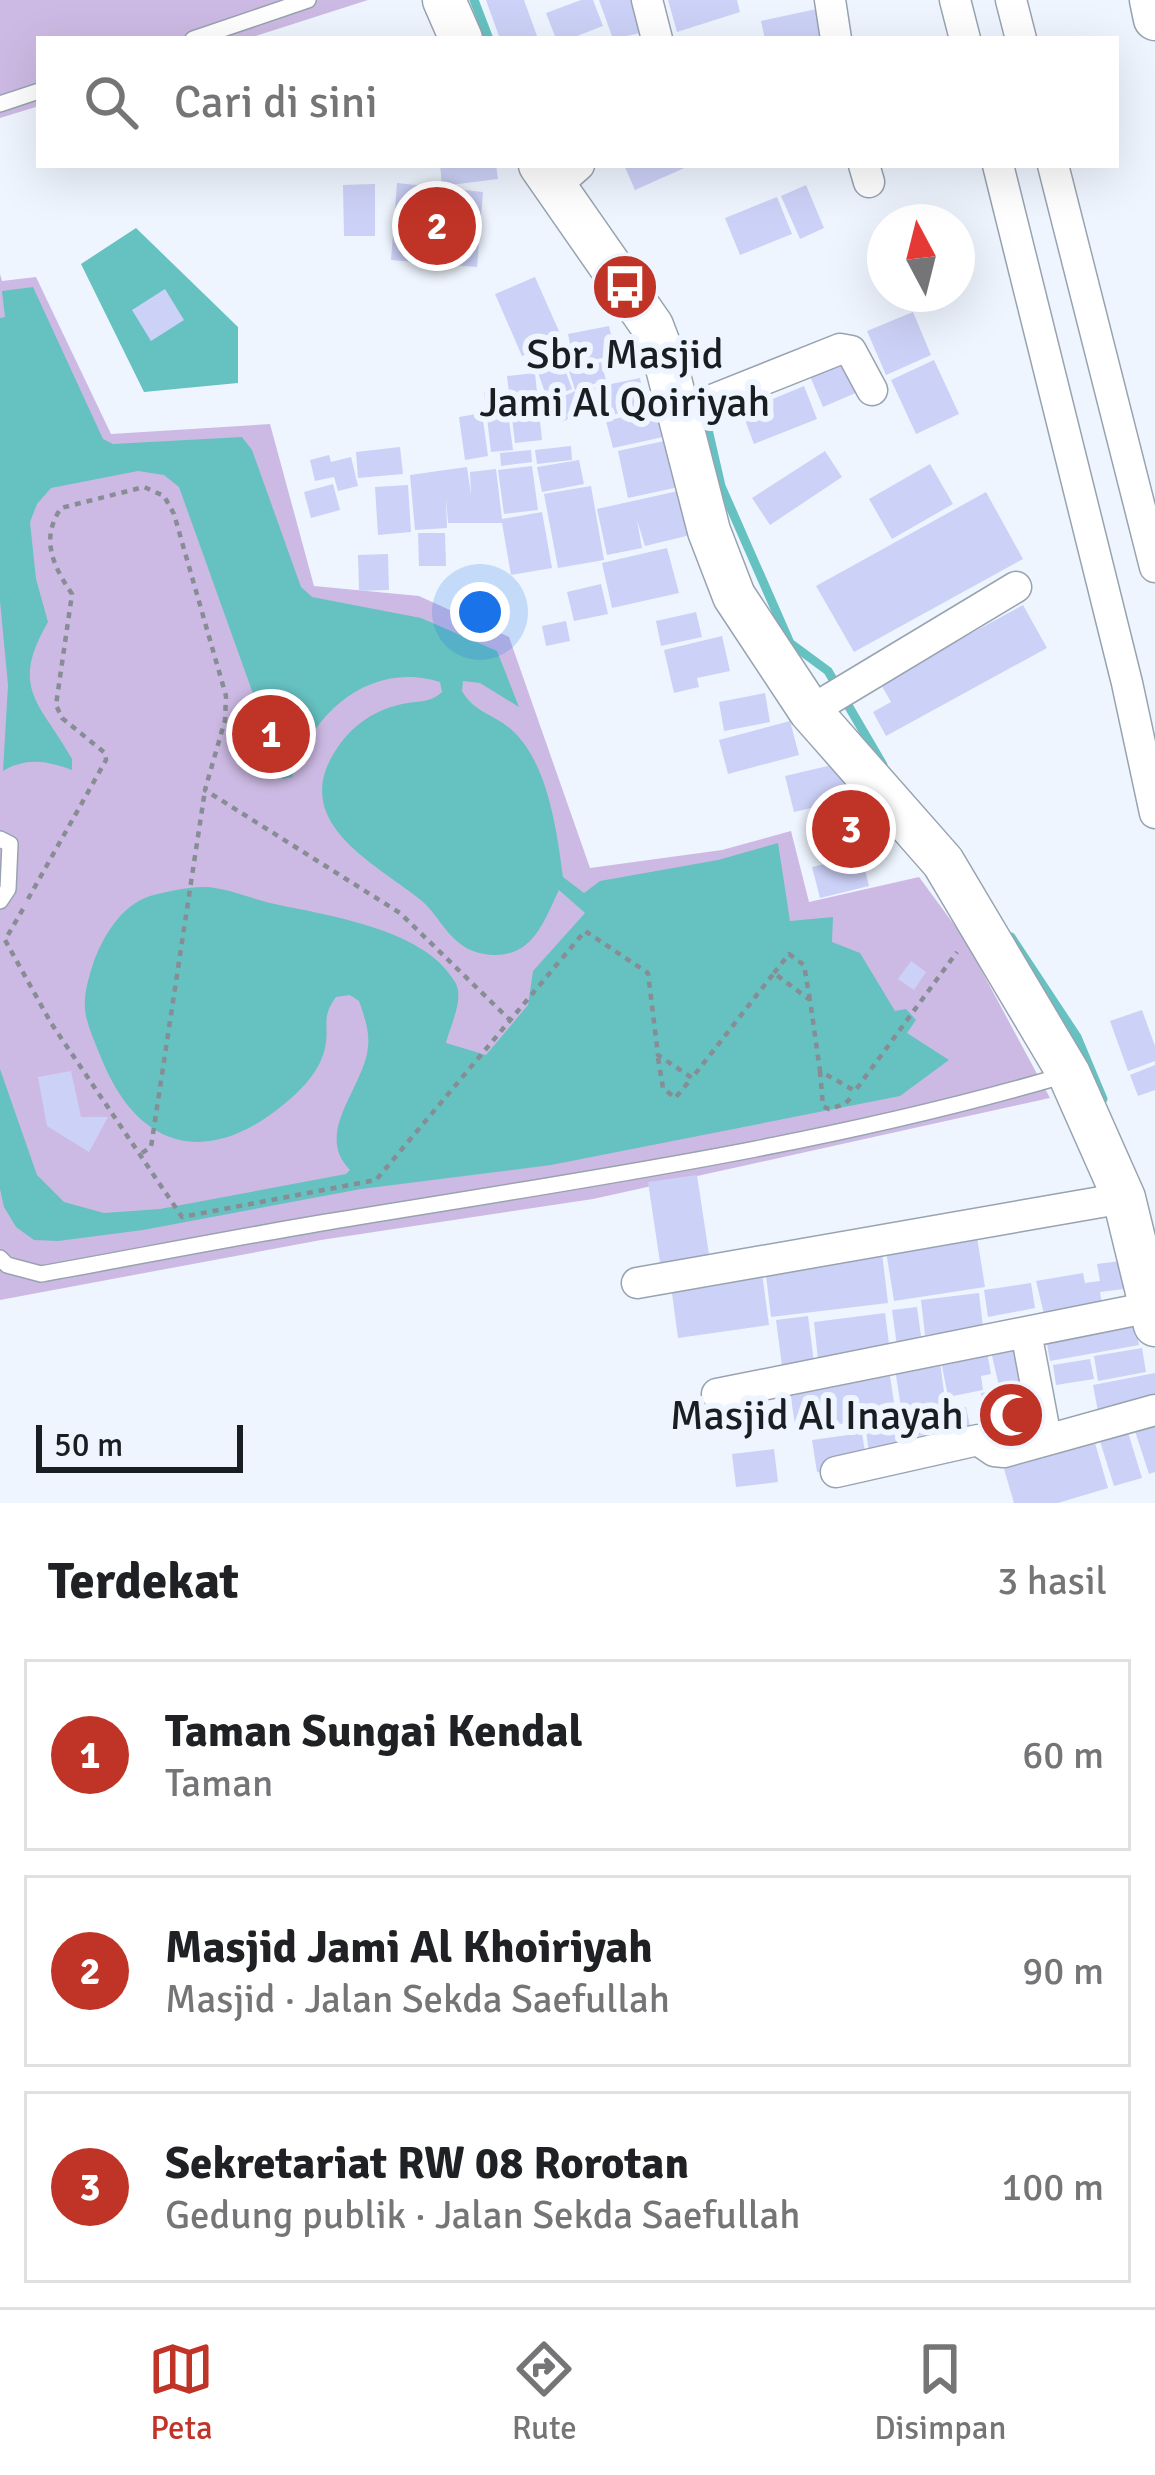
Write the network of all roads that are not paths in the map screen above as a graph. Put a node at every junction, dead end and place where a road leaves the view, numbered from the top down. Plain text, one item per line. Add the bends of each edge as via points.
1 (308, 0) edge
2 (444, 0) edge
3 (647, 0) edge
4 (830, 0) edge
5 (956, 0) edge
6 (1011, 0) edge
7 (1150, 0) edge
8 (1155, 19) edge
9 (202, 36) edge
10 (460, 36) edge
11 (656, 36) edge
12 (836, 36) edge
13 (957, 36) edge
14 (1020, 36) edge
15 (36, 92) edge
16 (0, 104) edge
17 (999, 168) edge
18 (1054, 168) edge
19 (562, 173) edge
20 (1063, 205) junction
21 (1011, 215) junction
22 (872, 390) dead end
23 (691, 410) junction
24 (1155, 567) edge
25 (1016, 587) dead end
26 (835, 696) junction
27 (1155, 813) edge
28 (0, 839) edge
29 (0, 901) edge
30 (1069, 1074) junction
31 (1124, 1198) junction
32 (0, 1258) edge
33 (637, 1283) dead end
34 (1153, 1316) edge
35 (1026, 1332) junction
36 (717, 1394) dead end
37 (1155, 1410) edge
38 (1046, 1438) junction
39 (836, 1472) dead end

1 - 9 lane
2 - 10 street
3 - 11 street
4 - 12 street
5 - 13 street
6 - 14 street
7 - 8 street
15 - 16 lane
17 - 21 street
18 - 20 street
19 - 23 street
20 - 21 street
20 - 24 street
21 - 27 street
22 - 23 street via 851,352 840,349
23 - 26 street via 709,531 734,596
25 - 26 street
26 - 30 street
28 - 29 lane via 10,844
30 - 31 street
30 - 32 lane via 981,1100 597,1180 41,1274
31 - 33 street
31 - 34 street
34 - 35 street
35 - 36 street
35 - 38 street
37 - 38 street
38 - 39 street via 1004,1452 978,1440

